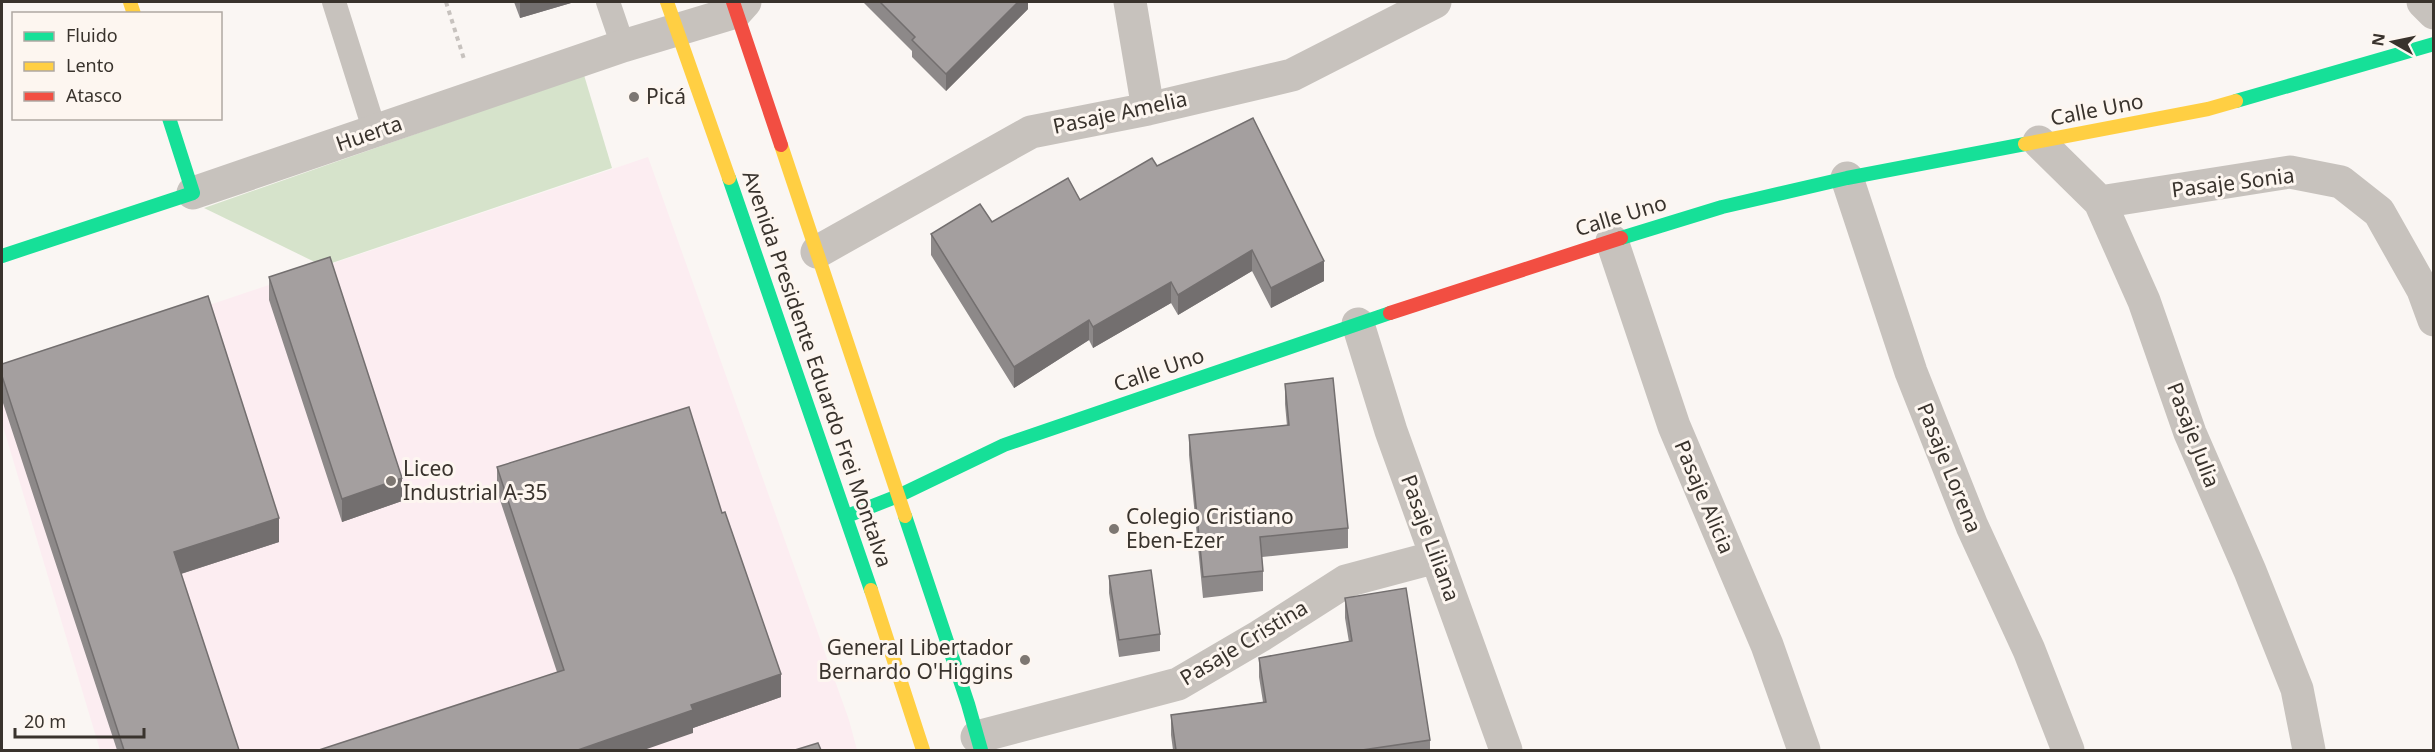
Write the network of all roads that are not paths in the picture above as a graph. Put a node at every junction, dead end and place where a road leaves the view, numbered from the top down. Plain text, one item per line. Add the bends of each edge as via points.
1 (334, 2) edge
2 (608, 2) edge
3 (1130, 2) edge
4 (1435, 2) edge
5 (2423, 2) edge
6 (738, 5) edge
7 (2433, 13) edge
8 (672, 15) edge
9 (2433, 44) edge
10 (623, 46) junction
11 (1148, 109) junction
12 (170, 120) edge
13 (375, 132) junction
14 (2039, 142) junction
15 (1847, 178) junction
16 (193, 193) junction
17 (2100, 202) junction
18 (1612, 241) junction
19 (818, 252) junction
20 (2, 256) edge
21 (2433, 320) edge
22 (1358, 324) junction
23 (898, 496) junction
24 (847, 516) junction
25 (1436, 556) junction
26 (979, 744) edge
27 (923, 750) edge
28 (1506, 750) edge
29 (1804, 750) edge
30 (2068, 750) edge
31 (2309, 750) edge

1 - 13 lane
2 - 10 lane
3 - 11 street
4 - 11 street, Pasaje Amelia via 1292,75
5 - 7 street
6 - 8 street, Huerta
6 - 19 street, Avenida Presidente Eduardo Frei Montalva
8 - 10 street, Huerta
8 - 24 street, Avenida Presidente Eduardo Frei Montalva
9 - 14 street, Calle Uno via 2208,110
10 - 13 street, Huerta
11 - 19 street, Pasaje Amelia via 1031,132
12 - 16 street
13 - 16 street, Huerta
14 - 15 street, Calle Uno
14 - 17 street, Pasaje Julia
15 - 18 street, Calle Uno via 1722,207
15 - 30 street, Pasaje Lorena via 1911,372
16 - 20 street, Huerta
17 - 21 street, Pasaje Sonia via 2290,172 2341,182 2379,212 2424,290
17 - 31 street, Pasaje Julia via 2144,301 2190,433 2297,689
18 - 22 street, Calle Uno
18 - 29 street, Pasaje Alicia via 1674,426 1767,645
19 - 23 street, Avenida Presidente Eduardo Frei Montalva
22 - 23 street, Calle Uno via 1004,445
22 - 25 street, Pasaje Liliana
23 - 24 street, Calle Uno
23 - 26 street, Avenida Presidente Eduardo Frei Montalva
24 - 27 street, Avenida Presidente Eduardo Frei Montalva
25 - 26 street, Pasaje Cristina via 1346,581 1178,684
25 - 28 street, Pasaje Liliana

